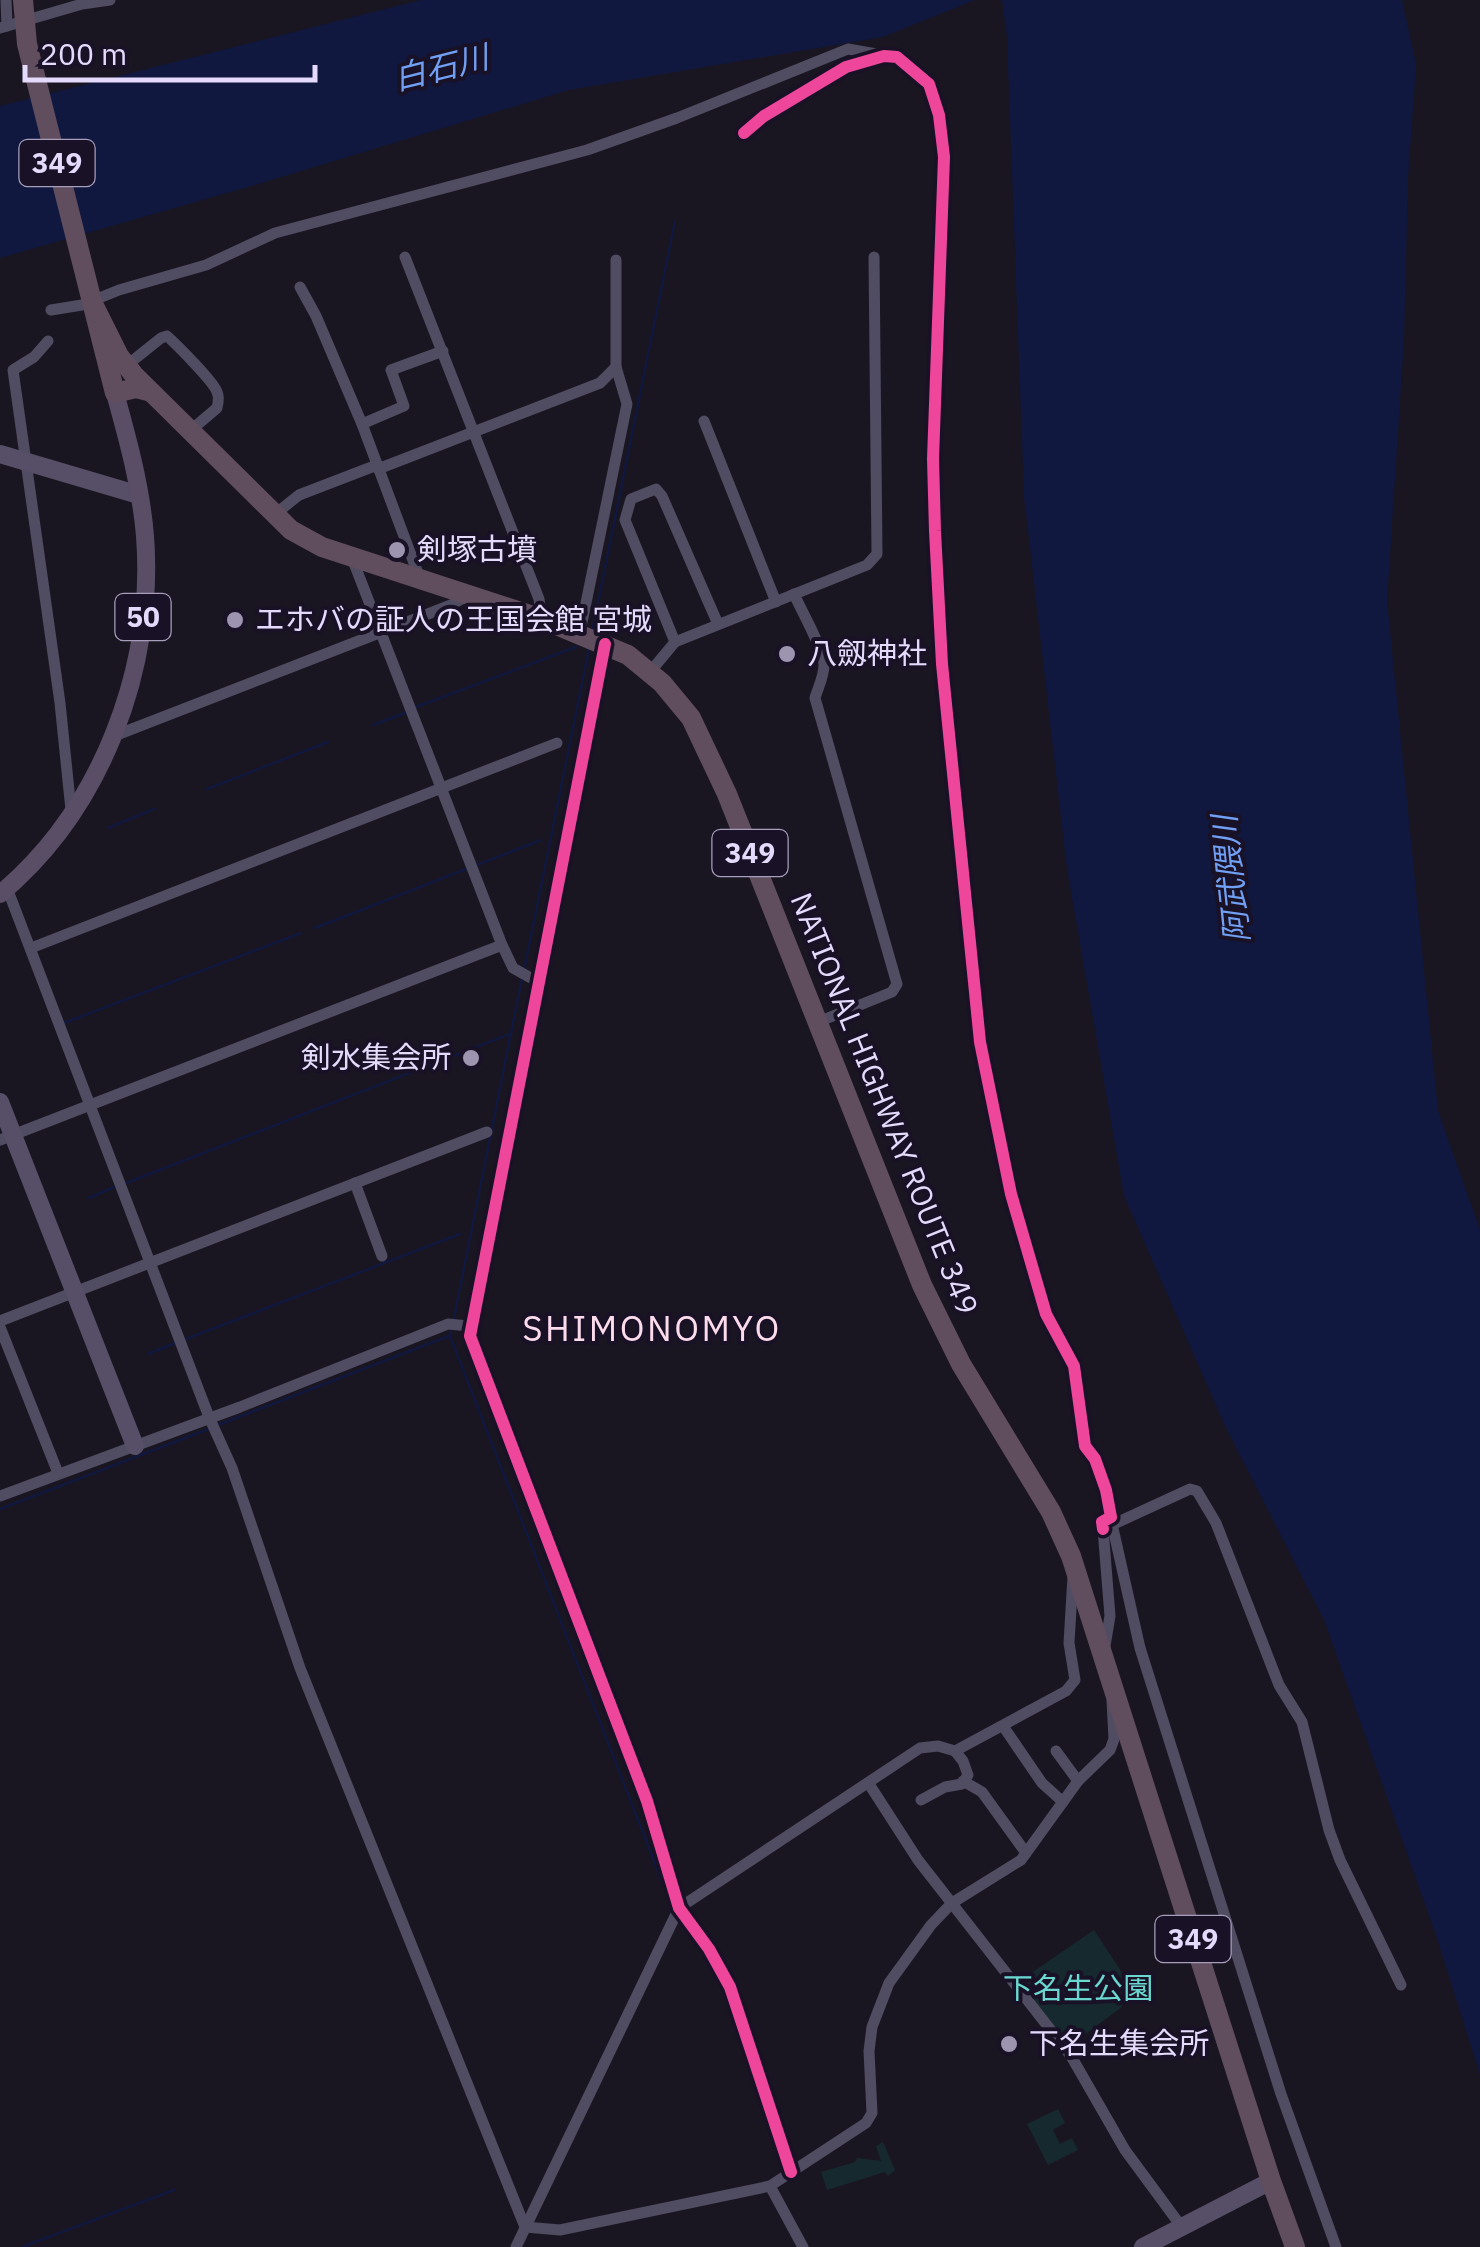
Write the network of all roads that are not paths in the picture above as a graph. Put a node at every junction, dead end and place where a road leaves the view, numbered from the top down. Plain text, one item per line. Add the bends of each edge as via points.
1 (77, 0) edge
2 (110, 0) edge
3 (66, 10) junction
4 (16, 16) edge
5 (897, 58) junction
6 (744, 133) dead end
7 (406, 257) dead end
8 (874, 258) dead end
9 (616, 260) dead end
10 (300, 287) dead end
11 (89, 292) junction
12 (51, 310) dead end
13 (48, 340) dead end
14 (442, 350) junction
15 (126, 366) junction
16 (616, 367) junction
17 (6, 372) edge
18 (148, 391) junction
19 (115, 393) junction
20 (704, 420) dead end
21 (362, 424) junction
22 (188, 427) junction
23 (474, 433) junction
24 (0, 454) edge
25 (26, 462) junction
26 (378, 467) junction
27 (139, 495) junction
28 (274, 515) junction
29 (352, 557) junction
30 (420, 579) junction
31 (794, 594) junction
32 (470, 595) junction
33 (776, 602) junction
34 (542, 618) junction
35 (718, 624) junction
36 (378, 632) junction
37 (592, 638) junction
38 (675, 642) junction
39 (650, 672) junction
40 (114, 736) junction
41 (556, 742) dead end
42 (442, 786) junction
43 (72, 814) junction
44 (4, 891) edge
45 (502, 944) junction
46 (30, 948) junction
47 (536, 982) junction
48 (818, 1022) junction
49 (0, 1102) edge
50 (90, 1106) junction
51 (487, 1132) dead end
52 (7, 1138) edge
53 (356, 1183) junction
54 (382, 1256) dead end
55 (151, 1262) junction
56 (76, 1291) junction
57 (0, 1324) edge
58 (466, 1326) junction
59 (212, 1422) junction
60 (135, 1446) junction
61 (58, 1473) junction
62 (0, 1496) edge
63 (1107, 1526) junction
64 (1076, 1570) junction
65 (1104, 1655) junction
66 (1115, 1696) junction
67 (1002, 1726) junction
68 (955, 1751) junction
69 (1056, 1751) dead end
70 (964, 1781) junction
71 (1078, 1781) junction
72 (869, 1784) junction
73 (921, 1800) dead end
74 (1063, 1802) junction
75 (1026, 1853) junction
76 (952, 1903) junction
77 (679, 1908) junction
78 (1401, 1985) dead end
79 (791, 2172) junction
80 (1271, 2181) junction
81 (770, 2186) junction
82 (1181, 2226) junction
83 (525, 2227) junction
84 (516, 2247) edge
85 (804, 2247) edge
86 (1143, 2247) edge
87 (1296, 2247) edge
88 (1336, 2247) edge

1 - 3 street
2 - 3 street
3 - 4 street
4 - 11 highway, 349
5 - 6 street via 846,67
5 - 11 street via 848,50 587,150 276,233 206,265 119,290
5 - 63 street via 929,84 944,157 935,531 980,1042 1024,1242 1046,1314 1074,1366 1085,1446 1106,1490
7 - 14 street
8 - 31 street via 878,549 866,565
9 - 16 street
10 - 21 street
11 - 12 street
11 - 15 highway, 349
11 - 19 highway, 349
13 - 17 street via 34,357
14 - 21 street via 391,370 404,406
14 - 23 street
15 - 18 highway, 349
15 - 22 street via 161,338 181,348 218,401 218,408
16 - 23 street via 600,382
16 - 37 street via 626,404
17 - 25 street
18 - 19 highway
18 - 22 highway, NATIONAL HIGHWAY ROUTE 349 / 349
19 - 27 main road, 50
20 - 33 street
21 - 26 street
22 - 28 highway, NATIONAL HIGHWAY ROUTE 349 / 349
23 - 26 street
23 - 34 street
24 - 25 street
25 - 27 street
25 - 43 street
26 - 28 street via 299,495
26 - 30 street
27 - 40 main road, 50 via 146,553 143,616
28 - 29 highway, NATIONAL HIGHWAY ROUTE 349 / 349 via 307,541
29 - 30 highway, NATIONAL HIGHWAY ROUTE 349 / 349
29 - 36 street
30 - 32 highway, NATIONAL HIGHWAY ROUTE 349 / 349
31 - 33 street
31 - 48 street via 820,646 824,666 815,698 897,984 892,992
32 - 34 highway, NATIONAL HIGHWAY ROUTE 349 / 349
32 - 36 street
33 - 35 street
34 - 37 highway, NATIONAL HIGHWAY ROUTE 349 / 349
35 - 38 street
35 - 38 street via 662,496 656,489 630,499 625,520
36 - 40 street
36 - 42 street
37 - 39 highway, NATIONAL HIGHWAY ROUTE 349 / 349
37 - 47 street
38 - 39 street
39 - 48 highway, NATIONAL HIGHWAY ROUTE 349 / 349 via 701,735
40 - 43 main road, 50
41 - 42 street
42 - 45 street
42 - 46 street
43 - 44 main road, 50
44 - 46 street
45 - 47 street via 518,972
45 - 50 street
46 - 50 street
47 - 58 street
48 - 64 highway, NATIONAL HIGHWAY ROUTE 349 / 349 via 937,1316 1051,1512
49 - 52 street
50 - 52 street
50 - 55 street
51 - 53 street
52 - 56 street
53 - 54 street
53 - 55 street
55 - 56 street
55 - 59 street
56 - 57 street
56 - 60 street
57 - 61 street
58 - 59 street via 448,1324
58 - 77 street via 646,1801
59 - 60 street
59 - 83 street via 300,1668
60 - 61 street
61 - 62 street
63 - 65 street via 1110,1616
63 - 78 street via 1190,1489 1200,1493 1279,1685 1302,1722 1340,1860
63 - 88 street via 1281,2094
64 - 65 highway, NATIONAL HIGHWAY ROUTE 349 / 349
64 - 67 street via 1069,1621 1075,1680
65 - 66 highway, NATIONAL HIGHWAY ROUTE 349 / 349
66 - 71 street via 1112,1746
66 - 80 highway, NATIONAL HIGHWAY ROUTE 349 / 349
67 - 68 street
67 - 74 street
68 - 70 street via 968,1776
68 - 72 street via 920,1748
69 - 71 street
70 - 73 street
70 - 75 street via 982,1792
71 - 74 street
72 - 76 street
72 - 77 street
74 - 75 street
75 - 76 street
76 - 79 street via 904,1960 876,2015 870,2120
76 - 82 street via 1072,2056 1125,2150
77 - 79 street via 730,1987
77 - 83 street
79 - 81 street
80 - 82 street
80 - 87 highway, NATIONAL HIGHWAY ROUTE 349 / 349
81 - 83 street via 560,2230
81 - 85 street
82 - 86 street
83 - 84 street

